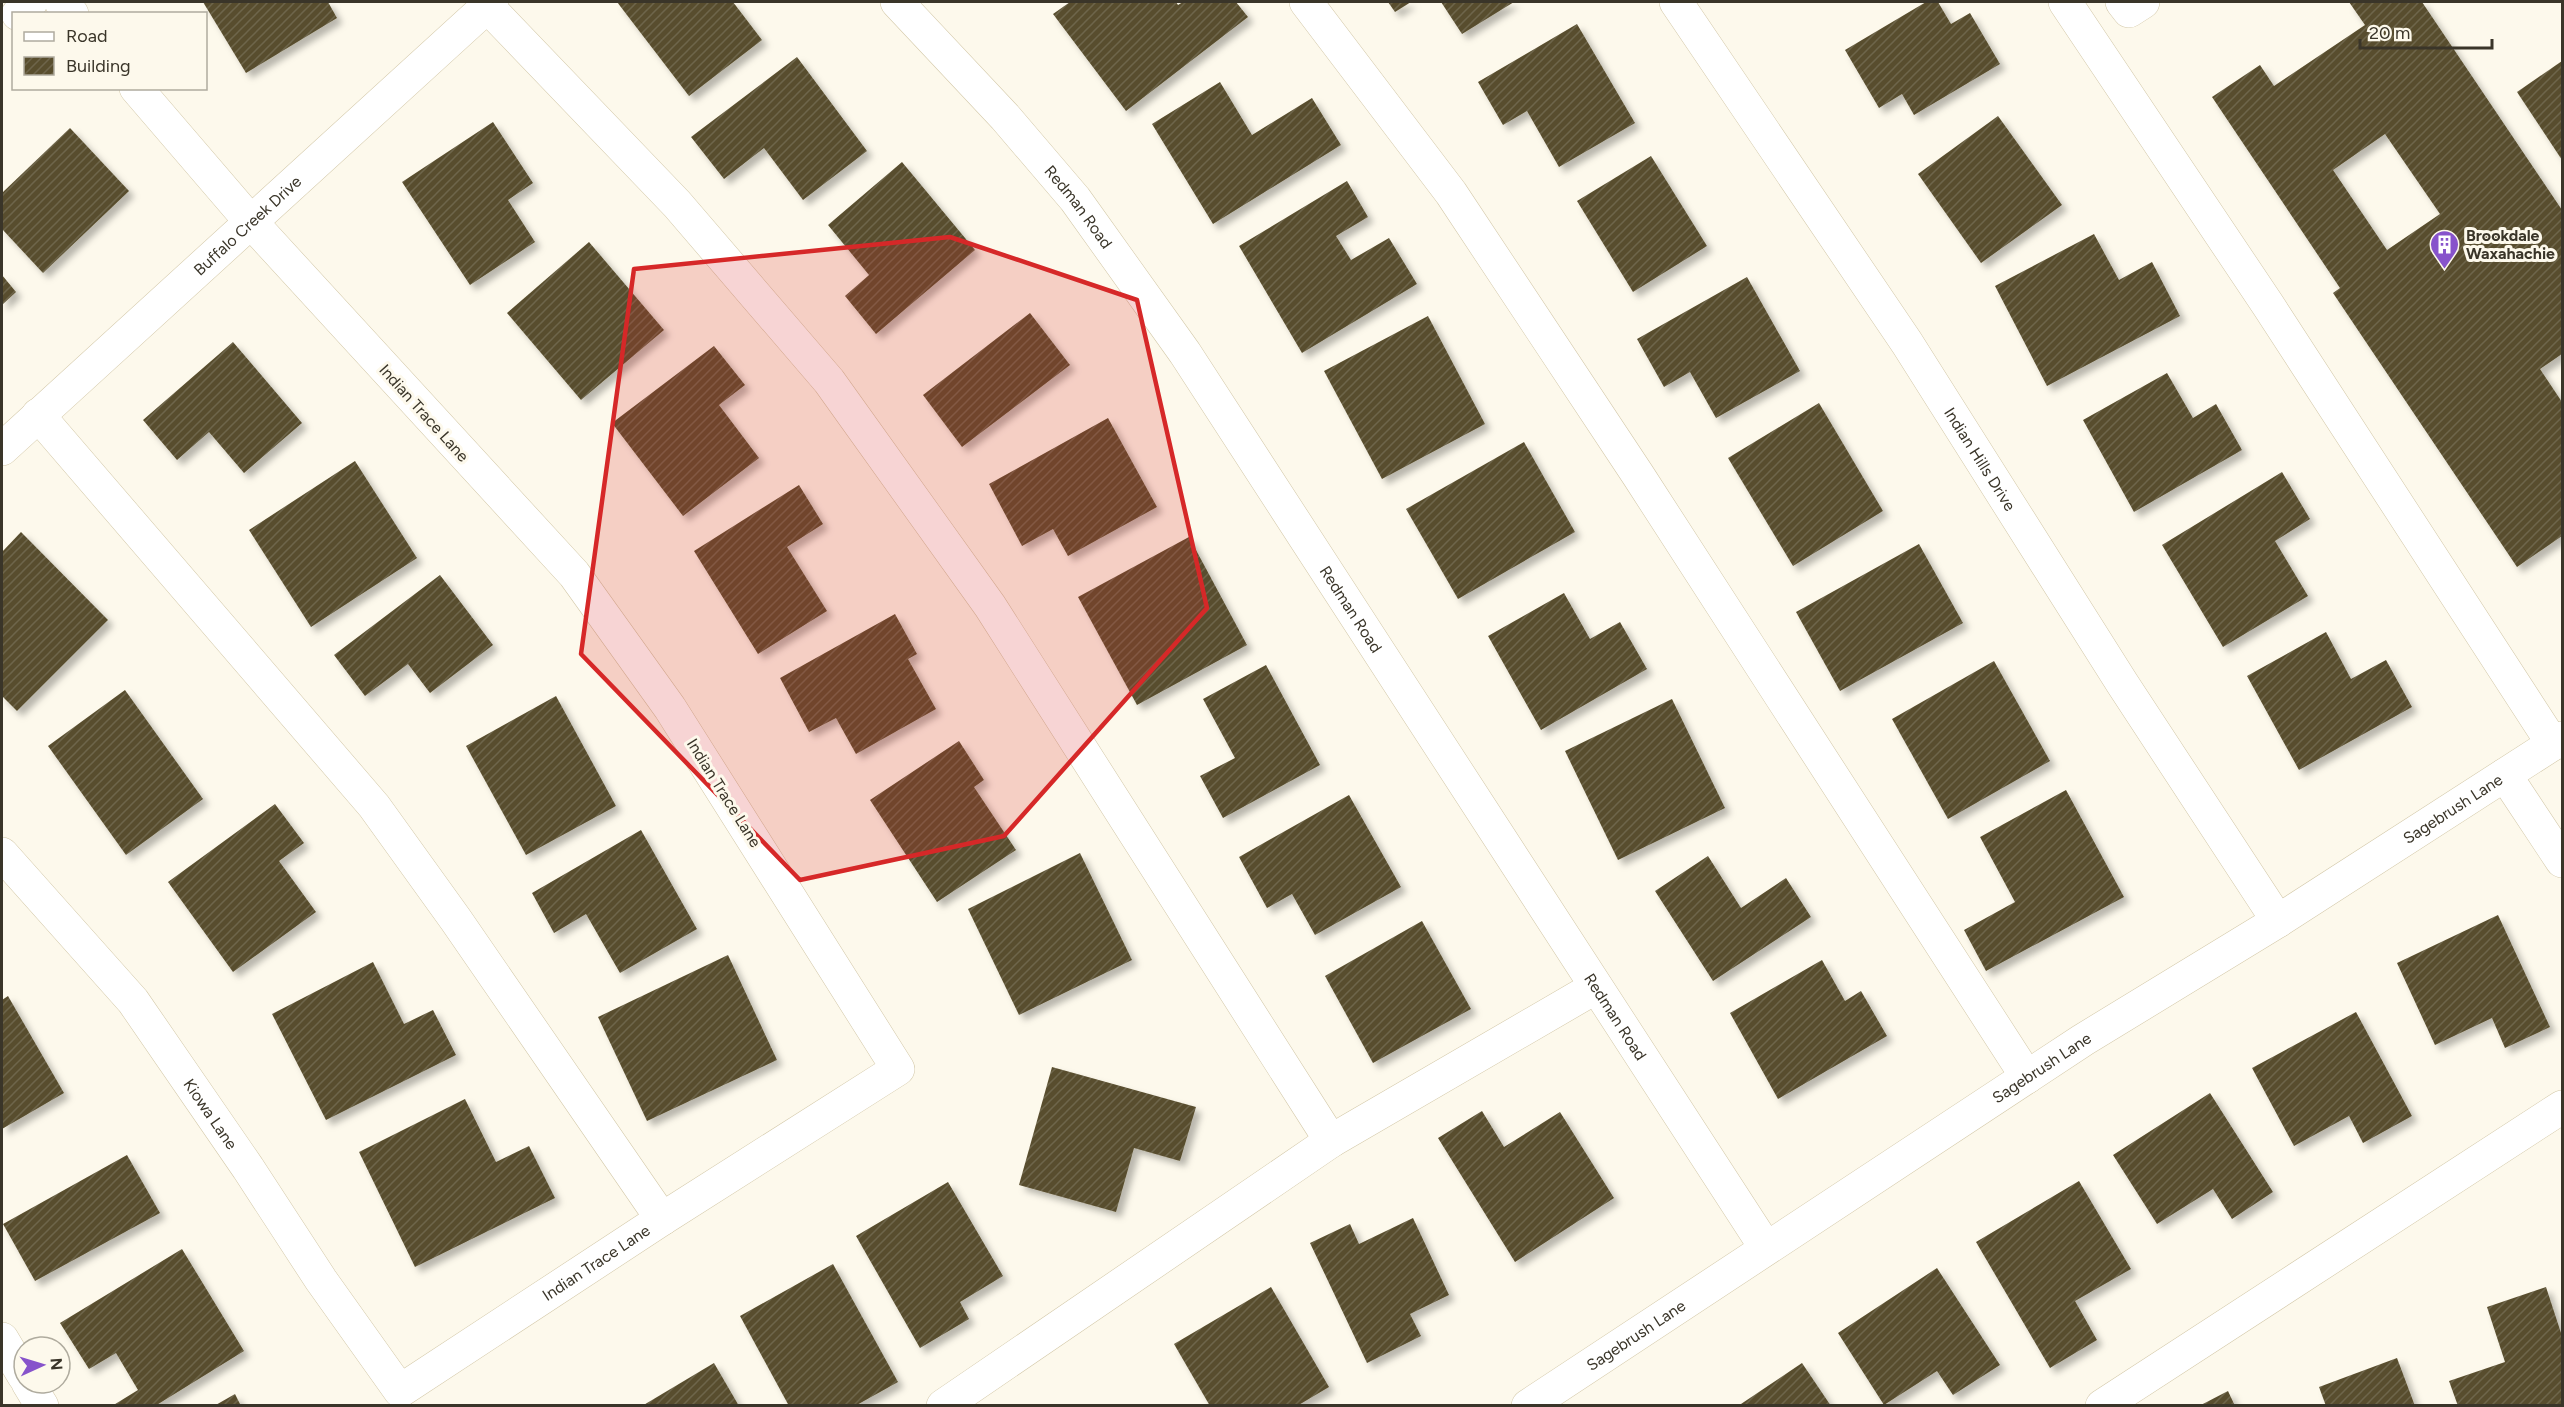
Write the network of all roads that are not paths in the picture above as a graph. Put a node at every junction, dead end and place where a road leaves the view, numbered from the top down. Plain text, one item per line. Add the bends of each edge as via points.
1 (897, 2) edge
2 (1306, 2) edge
3 (1676, 2) edge
4 (2065, 2) edge
5 (2122, 2) edge
6 (2143, 2) edge
7 (489, 4) edge
8 (138, 90) edge
9 (251, 222) junction
10 (38, 415) junction
11 (2, 449) edge
12 (2558, 741) edge
13 (2505, 775) junction
14 (2, 854) edge
15 (2562, 861) edge
16 (2278, 921) junction
17 (1596, 987) junction
18 (2026, 1077) junction
19 (2562, 1107) edge
20 (1331, 1141) junction
21 (662, 1219) junction
22 (1766, 1248) junction
23 (2, 1339) edge
24 (12, 1356) edge
25 (400, 1391) joint
26 (943, 1406) edge
27 (1528, 1406) edge
28 (2102, 1406) edge

1 - 17 street, Redman Road via 1005,117 1075,199 1185,353
2 - 18 street via 1451,193
3 - 16 street, Indian Hills Drive via 1907,343
4 - 12 street
5 - 6 street via 2130,11
7 - 9 street, Buffalo Creek Drive
7 - 20 street via 677,204 829,381 990,606
8 - 9 street, Indian Trace Lane
9 - 10 street, Buffalo Creek Drive
9 - 21 street, Indian Trace Lane via 574,574 670,708 898,1069
10 - 11 street, Buffalo Creek Drive
10 - 21 street via 374,806
12 - 13 street, Sagebrush Lane
13 - 15 street
13 - 16 street, Sagebrush Lane
14 - 25 street, Kiowa Lane via 133,1001
16 - 18 street, Sagebrush Lane
17 - 20 street
17 - 22 street, Redman Road
18 - 22 street, Sagebrush Lane
19 - 28 street
20 - 26 street
21 - 25 street, Indian Trace Lane
22 - 27 street, Sagebrush Lane
23 - 24 street

